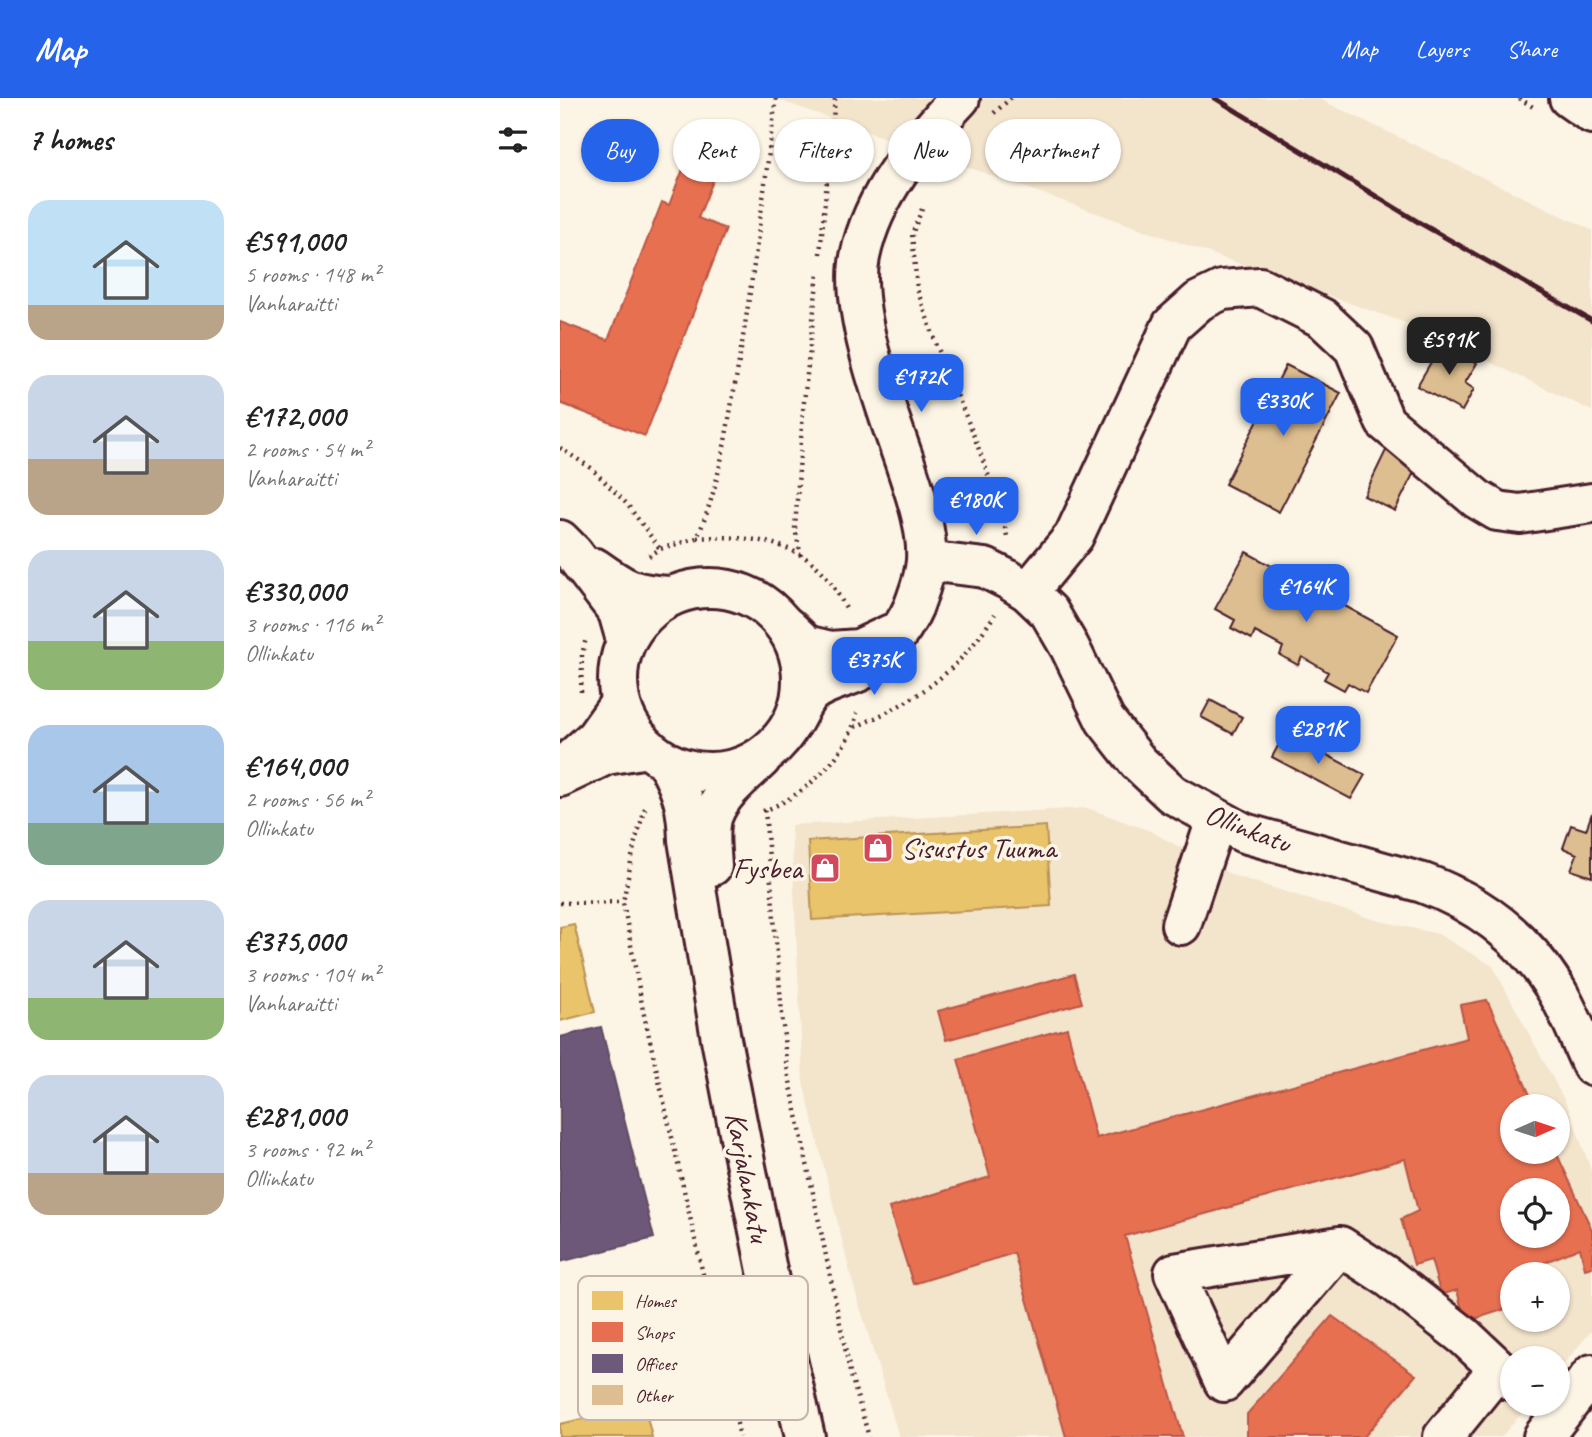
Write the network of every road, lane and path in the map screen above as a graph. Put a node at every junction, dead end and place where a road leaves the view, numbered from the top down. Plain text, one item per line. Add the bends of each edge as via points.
1 (776, 98) edge
2 (835, 98) edge
3 (960, 98) edge
4 (1569, 98) edge
5 (1592, 114) edge
6 (833, 119) edge
7 (827, 182) edge
8 (819, 257) dead end
9 (818, 271) dead end
10 (560, 448) edge
11 (1592, 503) edge
12 (697, 538) junction
13 (566, 547) edge
14 (660, 549) junction
15 (801, 556) junction
16 (926, 561) junction
17 (611, 590) junction
18 (1028, 592) junction
19 (670, 596) junction
20 (787, 628) junction
21 (626, 640) junction
22 (861, 659) junction
23 (620, 704) junction
24 (782, 737) junction
25 (595, 738) junction
26 (657, 755) junction
27 (560, 769) edge
28 (560, 777) edge
29 (765, 810) junction
30 (700, 814) junction
31 (1216, 820) junction
32 (623, 902) junction
33 (560, 903) edge
34 (1181, 925) dead end
35 (1592, 1066) edge
36 (1340, 1246) dead end
37 (703, 1276) edge
38 (768, 1276) edge
39 (1500, 1371) edge
40 (1592, 1374) edge
41 (1500, 1381) edge
42 (1547, 1419) edge
43 (869, 1437) edge
44 (1443, 1437) edge

1 - 12 path via 730,415 711,506
2 - 6 path
3 - 16 street via 889,184 873,214 859,259 859,305 918,500
4 - 5 street
7 - 8 path
9 - 15 path via 795,529
10 - 14 path via 591,468 627,504
11 - 18 street via 1520,514 1497,510 1477,499 1385,422 1354,348 1322,318 1260,287 1222,290 1199,301 1172,325 1074,536
12 - 14 path
12 - 15 path via 744,537
13 - 17 street
14 - 17 path via 630,567
15 - 22 path via 824,574 848,612
16 - 18 street, Ollinkatu via 985,568
16 - 22 street via 917,598 902,628 889,645
17 - 19 street
17 - 21 street
17 - 25 path via 589,624 582,655 582,701
18 - 31 street, Ollinkatu via 1049,612 1104,720 1138,762 1172,794
19 - 20 street via 701,587 734,590 764,604
19 - 21 street via 645,614
20 - 22 street via 806,645
20 - 24 street via 800,658 803,691
21 - 23 street via 618,671
22 - 24 street via 809,694
22 - 29 path via 861,699 854,728 835,759 806,787
23 - 25 street
23 - 26 street via 631,727
24 - 26 street via 740,768 727,770 703,773
24 - 30 street
25 - 27 street
26 - 28 street via 606,755
26 - 30 street, Karjalankatu
29 - 30 path
29 - 43 path via 786,1062 850,1372
30 - 32 path via 666,808 648,797
30 - 38 street, Karjalankatu via 711,839 721,1039
31 - 34 street
31 - 35 street, Ollinkatu via 1244,833 1423,883 1480,909 1540,966 1557,990
32 - 33 path
32 - 37 path
36 - 39 street via 1388,1277
40 - 42 street
41 - 44 street

